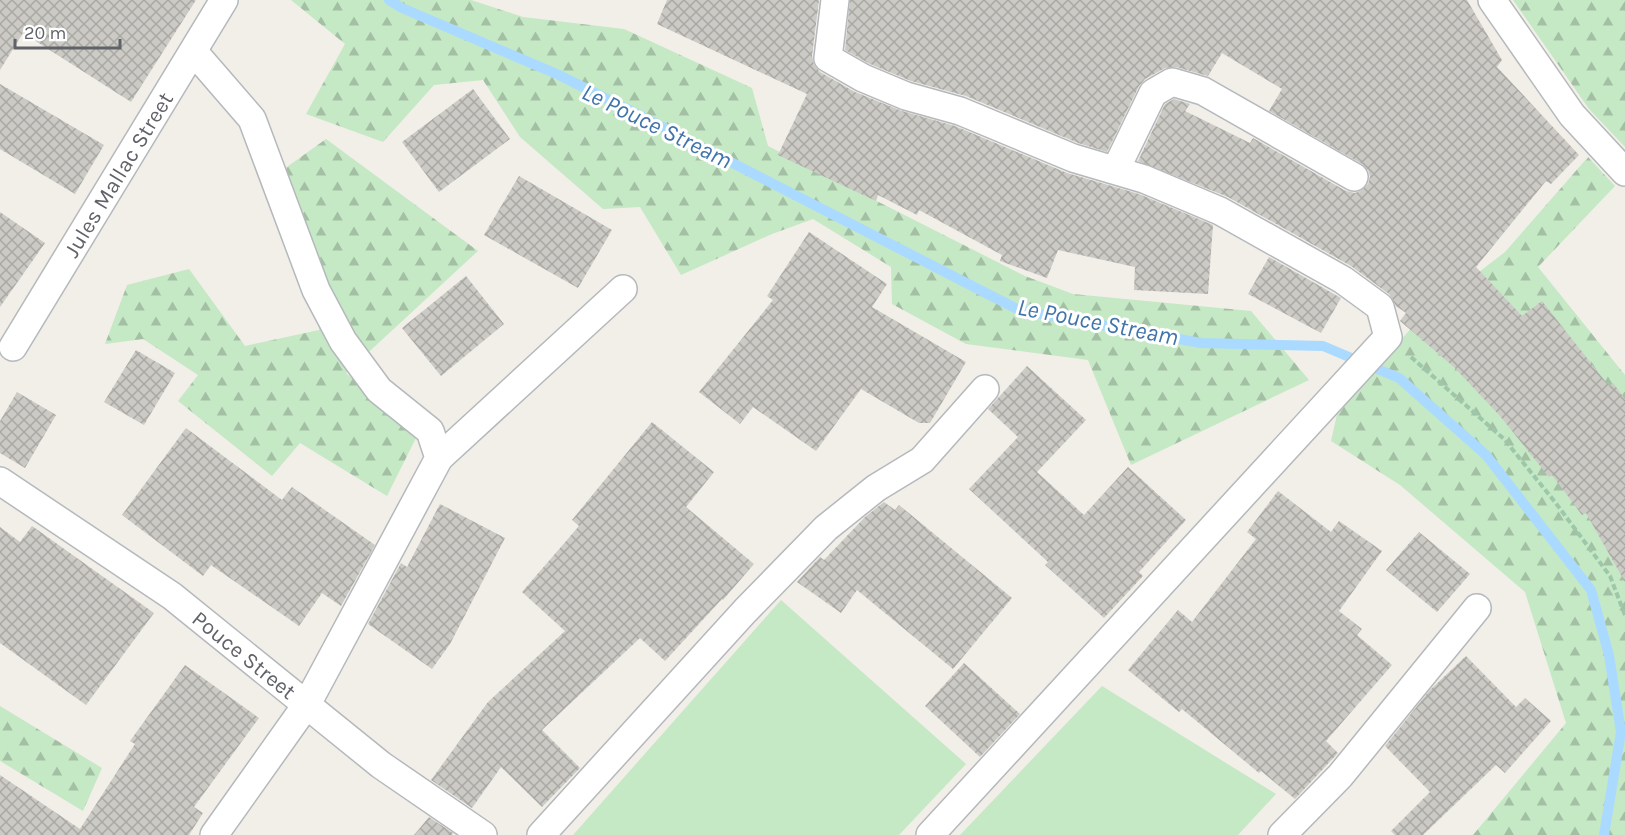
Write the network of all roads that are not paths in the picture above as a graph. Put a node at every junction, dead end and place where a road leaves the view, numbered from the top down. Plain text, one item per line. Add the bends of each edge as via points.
1 (224, 0) edge
2 (835, 0) edge
3 (1492, 0) edge
4 (194, 52) junction
5 (1116, 169) junction
6 (1625, 172) edge
7 (1354, 177) dead end
8 (623, 289) dead end
9 (13, 347) dead end
10 (985, 389) dead end
11 (439, 458) junction
12 (0, 481) edge
13 (1477, 608) dead end
14 (307, 704) junction
15 (214, 835) edge
16 (483, 835) edge
17 (541, 835) edge
18 (930, 835) edge
19 (1282, 835) edge

1 - 4 street, Jules Mallac Street
2 - 5 street via 828,58 906,96 960,111 1073,158
3 - 6 street via 1572,115
4 - 9 street, Jules Mallac Street
4 - 11 street via 252,119 316,290 343,341 380,390 430,431
5 - 7 street via 1153,93 1172,82 1203,91
5 - 18 street via 1220,211 1343,280 1380,307 1388,337
8 - 11 street
10 - 17 street via 922,460 876,488 826,528 728,628
11 - 14 street
12 - 14 street, Pouce Street via 172,596
13 - 19 street via 1340,776
14 - 15 street
14 - 16 street, Pouce Street via 381,765

